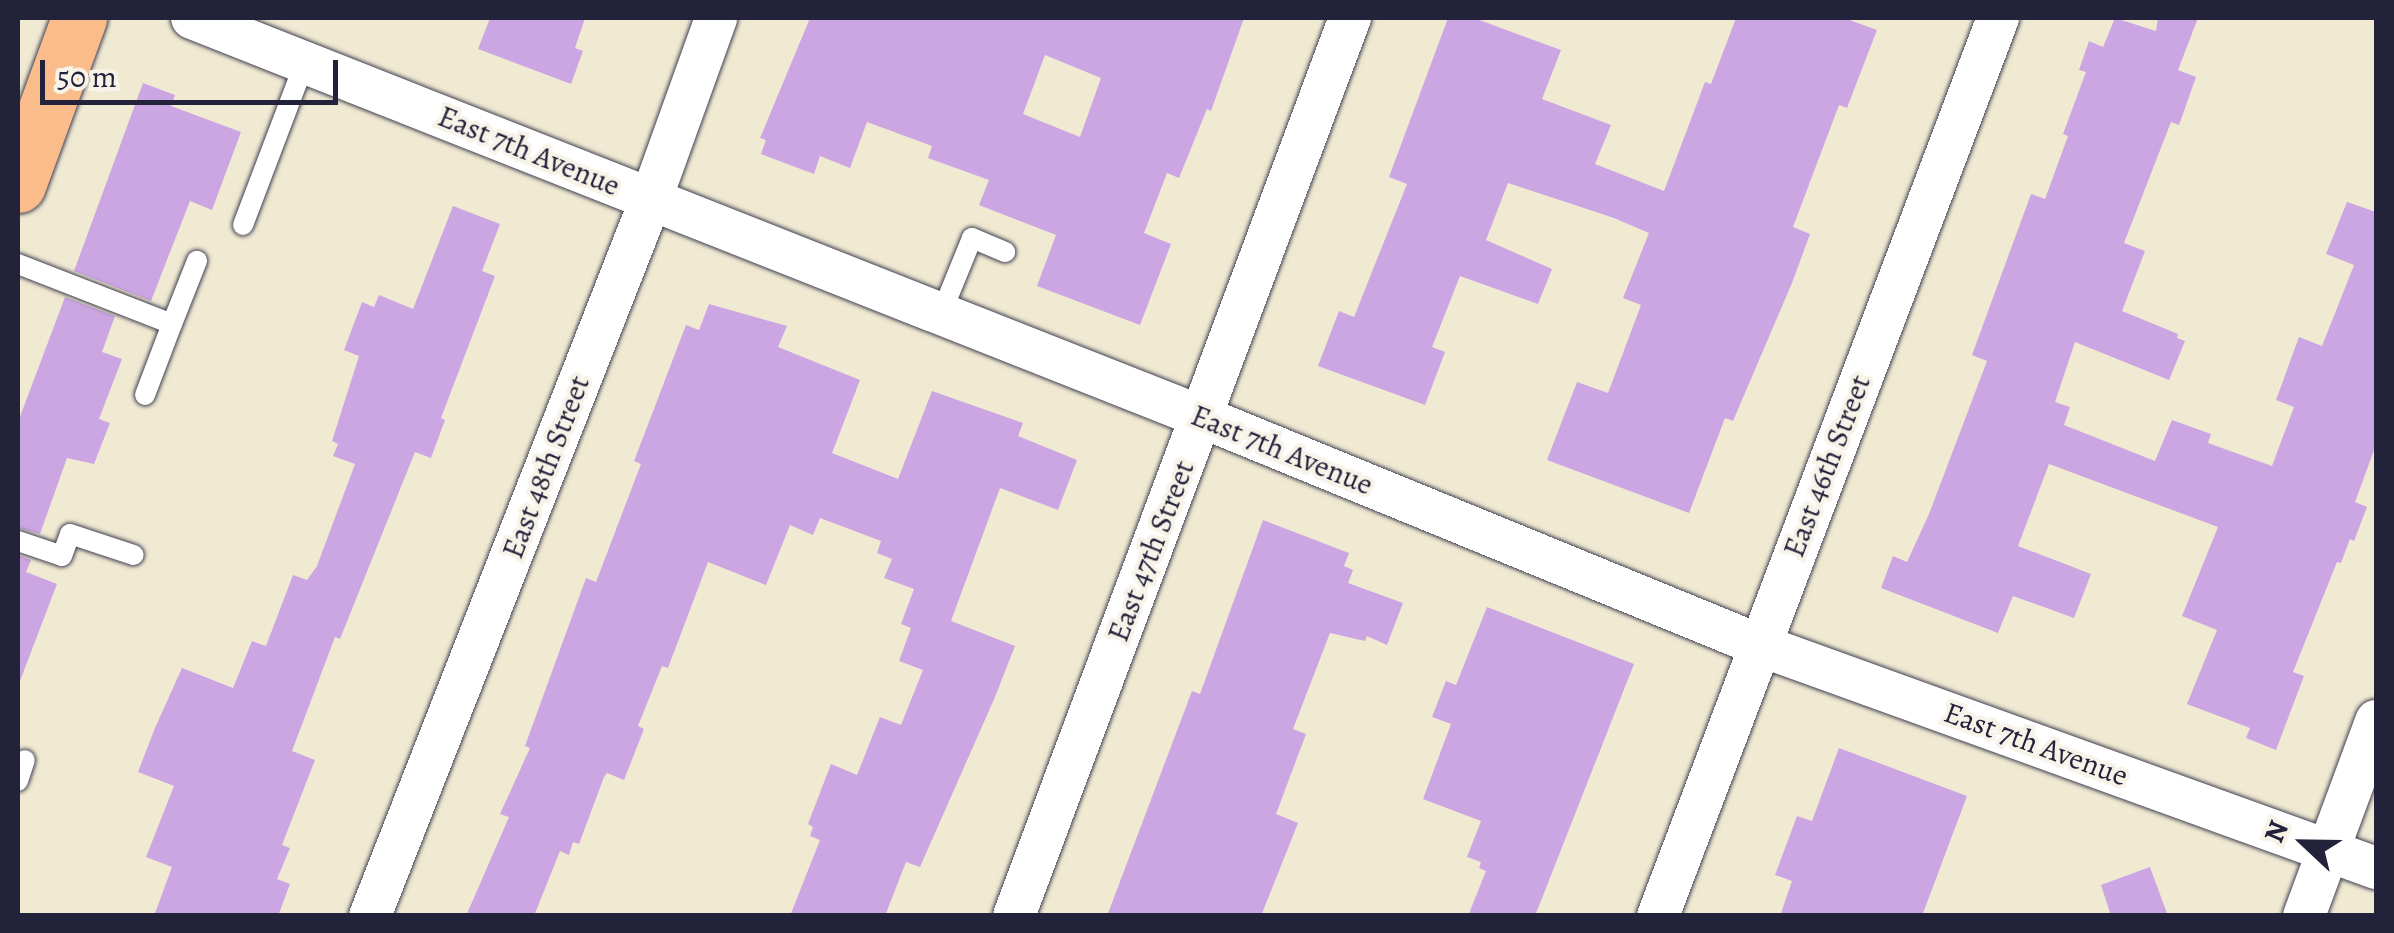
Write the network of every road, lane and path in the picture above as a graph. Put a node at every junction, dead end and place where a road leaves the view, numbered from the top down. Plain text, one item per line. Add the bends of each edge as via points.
1 (80, 18) edge
2 (192, 18) edge
3 (716, 18) edge
4 (1350, 18) edge
5 (1998, 18) edge
6 (306, 62) junction
7 (18, 185) edge
8 (650, 199) junction
9 (244, 224) dead end
10 (1005, 252) dead end
11 (197, 261) dead end
12 (18, 264) edge
13 (941, 314) junction
14 (172, 324) junction
15 (145, 395) dead end
16 (1202, 417) junction
17 (18, 541) edge
18 (134, 555) dead end
19 (1759, 645) junction
20 (2376, 721) edge
21 (25, 760) dead end
22 (18, 782) edge
23 (2328, 849) junction
24 (2376, 868) edge
25 (370, 916) edge
26 (1014, 916) edge
27 (1658, 916) edge
28 (2304, 916) edge

1 - 7 main road
2 - 6 street, East 7th Avenue
3 - 8 street, East 48th Street
4 - 16 street, East 47th Street
5 - 19 street, East 46th Street
6 - 8 street, East 7th Avenue
6 - 9 lane
8 - 13 street, East 7th Avenue
8 - 25 street, East 48th Street
10 - 13 lane via 972,238
11 - 14 lane
12 - 14 lane
13 - 16 street, East 7th Avenue
14 - 15 lane
16 - 19 street, East 7th Avenue
16 - 26 street, East 47th Street
17 - 18 lane via 62,556 70,534
19 - 23 street, East 7th Avenue
19 - 27 street, East 46th Street
20 - 23 street
21 - 22 lane
23 - 24 street, East 7th Avenue
23 - 28 street

